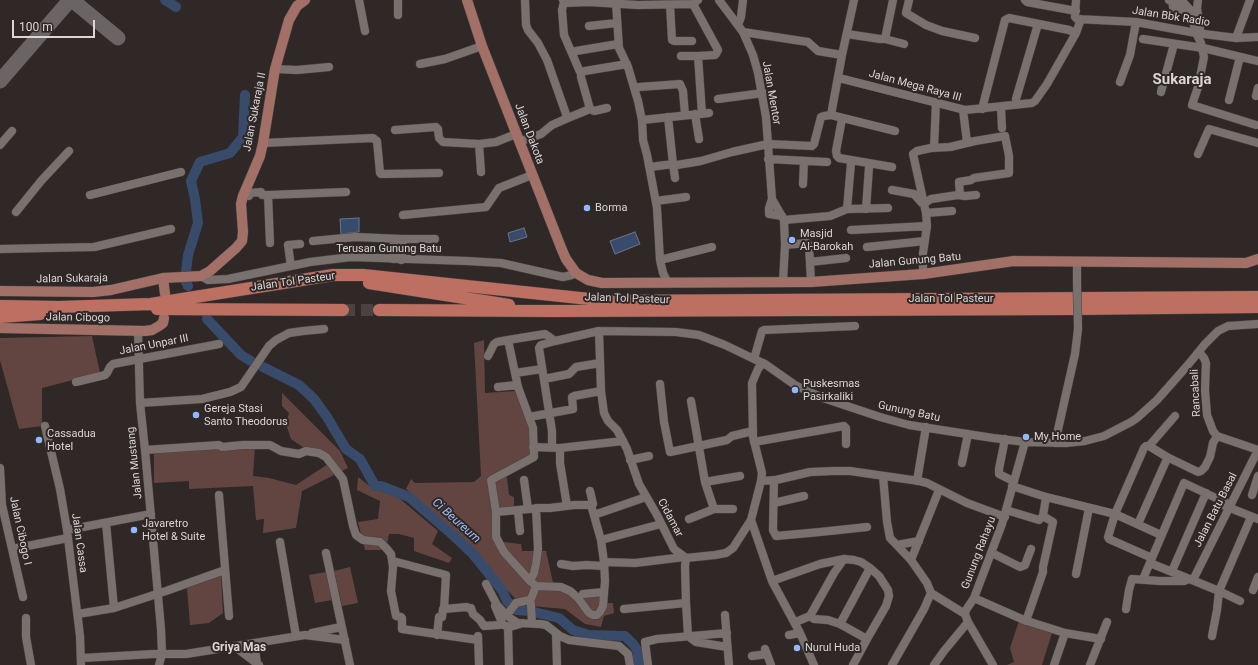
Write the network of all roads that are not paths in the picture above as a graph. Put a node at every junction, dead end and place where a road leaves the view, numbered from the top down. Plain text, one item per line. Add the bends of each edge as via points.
1 (305, 0) edge
2 (359, 0) edge
3 (398, 0) edge
4 (467, 0) edge
5 (525, 0) edge
6 (719, 0) edge
7 (743, 0) edge
8 (854, 0) edge
9 (893, 0) edge
10 (909, 0) edge
11 (1025, 0) edge
12 (1076, 0) edge
13 (1170, 0) edge
14 (1198, 0) edge
15 (1250, 0) edge
16 (590, 1) edge
17 (1183, 1) edge
18 (565, 2) edge
19 (613, 2) edge
20 (696, 2) edge
21 (670, 4) junction
22 (891, 10) junction
23 (1190, 10) junction
24 (1076, 11) junction
25 (906, 13) junction
26 (398, 14) dead end
27 (1081, 19) junction
28 (1136, 22) junction
29 (617, 23) junction
30 (1038, 24) junction
31 (590, 26) dead end
32 (741, 28) junction
33 (365, 31) dead end
34 (1076, 33) junction
35 (1198, 33) junction
36 (847, 34) junction
37 (1258, 37) edge
38 (975, 38) dead end
39 (1236, 38) junction
40 (885, 39) junction
41 (1143, 39) dead end
42 (692, 41) dead end
43 (618, 44) junction
44 (904, 44) dead end
45 (1174, 44) junction
46 (482, 46) junction
47 (1203, 48) junction
48 (576, 51) dead end
49 (681, 56) dead end
50 (698, 56) junction
51 (842, 56) junction
52 (1240, 57) junction
53 (1258, 62) edge
54 (420, 64) dead end
55 (627, 64) junction
56 (329, 67) dead end
57 (275, 69) junction
58 (582, 72) junction
59 (838, 78) junction
60 (1120, 82) dead end
61 (639, 87) dead end
62 (1161, 92) dead end
63 (762, 93) junction
64 (718, 99) dead end
65 (1016, 99) dead end
66 (1229, 100) dead end
67 (936, 102) junction
68 (1001, 107) junction
69 (607, 108) dead end
70 (590, 109) junction
71 (982, 109) junction
72 (963, 110) junction
73 (566, 114) dead end
74 (702, 114) junction
75 (685, 115) junction
76 (831, 115) junction
77 (668, 117) junction
78 (842, 119) junction
79 (642, 120) junction
80 (1256, 125) dead end
81 (1002, 128) dead end
82 (395, 130) dead end
83 (12, 131) dead end
84 (895, 131) dead end
85 (518, 138) junction
86 (699, 140) dead end
87 (968, 142) junction
88 (263, 143) junction
89 (1258, 143) edge
90 (479, 144) junction
91 (768, 144) junction
92 (0, 145) edge
93 (934, 148) junction
94 (69, 151) dead end
95 (1198, 154) dead end
96 (768, 159) junction
97 (804, 161) junction
98 (827, 162) dead end
99 (851, 163) dead end
100 (673, 164) junction
101 (650, 167) junction
102 (869, 167) dead end
103 (892, 167) dead end
104 (181, 172) dead end
105 (481, 172) dead end
106 (439, 173) dead end
107 (532, 175) junction
108 (675, 178) dead end
109 (803, 184) dead end
110 (892, 190) dead end
111 (346, 192) dead end
112 (90, 195) dead end
113 (265, 195) junction
114 (960, 195) junction
115 (976, 195) dead end
116 (246, 196) junction
117 (686, 197) dead end
118 (656, 201) junction
119 (925, 203) junction
120 (888, 208) dead end
121 (847, 209) junction
122 (866, 209) junction
123 (16, 212) dead end
124 (952, 212) dead end
125 (926, 213) junction
126 (403, 215) dead end
127 (783, 218) junction
128 (927, 226) junction
129 (171, 229) dead end
130 (851, 230) dead end
131 (394, 239) junction
132 (403, 239) junction
133 (434, 239) dead end
134 (313, 241) dead end
135 (925, 241) junction
136 (270, 243) dead end
137 (300, 244) dead end
138 (785, 245) junction
139 (712, 247) dead end
140 (867, 247) dead end
141 (0, 249) edge
142 (846, 258) dead end
143 (1258, 259) edge
144 (397, 260) junction
145 (660, 260) junction
146 (810, 262) junction
147 (1077, 262) junction
148 (292, 266) junction
149 (576, 273) junction
150 (923, 274) junction
151 (199, 275) junction
152 (783, 282) junction
153 (811, 282) junction
154 (668, 283) junction
155 (0, 291) edge
156 (1258, 297) edge
157 (0, 306) edge
158 (1258, 307) edge
159 (343, 310) tunnel mouth
160 (379, 310) tunnel mouth
161 (553, 311) junction
162 (0, 313) edge
163 (40, 314) junction
164 (159, 315) junction
165 (0, 318) edge
166 (1258, 324) edge
167 (855, 326) dead end
168 (0, 328) edge
169 (324, 330) dead end
170 (138, 331) junction
171 (599, 331) junction
172 (508, 340) junction
173 (555, 341) junction
174 (219, 344) dead end
175 (1199, 352) junction
176 (488, 356) dead end
177 (138, 359) junction
178 (754, 359) junction
179 (600, 363) junction
180 (765, 364) junction
181 (542, 369) junction
182 (515, 373) junction
183 (544, 379) junction
184 (76, 382) dead end
185 (660, 384) dead end
186 (517, 385) junction
187 (498, 387) dead end
188 (601, 391) junction
189 (691, 400) dead end
190 (140, 402) junction
191 (548, 413) junction
192 (1175, 416) dead end
193 (529, 417) junction
194 (45, 426) dead end
195 (926, 427) junction
196 (968, 434) junction
197 (1217, 436) junction
198 (753, 437) junction
199 (1005, 439) junction
200 (623, 441) junction
201 (1025, 442) junction
202 (1055, 443) junction
203 (846, 444) dead end
204 (533, 446) junction
205 (700, 446) junction
206 (1149, 446) junction
207 (556, 448) junction
208 (145, 450) junction
209 (1258, 450) edge
210 (649, 456) dead end
211 (630, 460) junction
212 (1166, 461) dead end
213 (962, 463) dead end
214 (0, 468) edge
215 (740, 476) dead end
216 (883, 476) junction
217 (1258, 476) edge
218 (524, 480) dead end
219 (774, 480) junction
220 (917, 480) junction
221 (761, 481) junction
222 (705, 482) junction
223 (1013, 483) junction
224 (939, 490) junction
225 (590, 491) dead end
226 (219, 495) dead end
227 (1206, 495) junction
228 (1252, 495) dead end
229 (804, 496) dead end
230 (646, 497) junction
231 (1046, 497) junction
232 (774, 503) junction
233 (1, 505) edge
234 (591, 505) junction
235 (568, 506) junction
236 (1231, 506) junction
237 (1089, 508) junction
238 (532, 509) junction
239 (714, 509) junction
240 (518, 510) junction
241 (733, 510) dead end
242 (496, 512) junction
243 (1005, 513) junction
244 (151, 514) junction
245 (1115, 514) junction
246 (594, 515) junction
247 (1043, 516) junction
248 (1254, 518) edge
249 (689, 519) dead end
250 (751, 520) junction
251 (106, 523) junction
252 (661, 524) junction
253 (1138, 524) junction
254 (867, 526) dead end
255 (520, 532) dead end
256 (68, 534) junction
257 (1161, 535) junction
258 (601, 540) junction
259 (919, 540) junction
260 (280, 542) dead end
261 (897, 545) junction
262 (12, 549) junction
263 (1031, 549) dead end
264 (326, 553) dead end
265 (992, 553) junction
266 (685, 558) junction
267 (844, 559) junction
268 (911, 560) junction
269 (393, 561) junction
270 (1151, 561) junction
271 (827, 562) junction
272 (561, 564) dead end
273 (604, 564) junction
274 (870, 568) junction
275 (225, 570) junction
276 (1172, 571) junction
277 (834, 573) junction
278 (1076, 574) dead end
279 (1258, 577) edge
280 (1143, 579) junction
281 (1191, 579) junction
282 (772, 581) junction
283 (486, 584) dead end
284 (533, 584) junction
285 (1219, 590) junction
286 (1253, 590) dead end
287 (604, 592) junction
288 (931, 592) junction
289 (157, 594) junction
290 (583, 594) dead end
291 (23, 597) dead end
292 (492, 598) junction
293 (974, 598) junction
294 (1240, 601) dead end
295 (686, 603) junction
296 (531, 604) dead end
297 (114, 608) junction
298 (444, 609) junction
299 (624, 609) dead end
300 (1126, 609) dead end
301 (510, 611) dead end
302 (811, 613) junction
303 (78, 614) junction
304 (725, 615) dead end
305 (229, 616) dead end
306 (26, 618) dead end
307 (966, 618) junction
308 (798, 621) dead end
309 (1026, 621) junction
310 (529, 622) junction
311 (1107, 622) dead end
312 (840, 624) junction
313 (504, 626) junction
314 (342, 627) junction
315 (726, 633) junction
316 (800, 633) junction
317 (437, 634) junction
318 (556, 634) junction
319 (1065, 634) junction
320 (305, 635) junction
321 (789, 635) dead end
322 (296, 636) junction
323 (688, 636) junction
324 (1212, 636) dead end
325 (867, 639) junction
326 (1101, 639) junction
327 (344, 640) junction
328 (254, 643) junction
329 (234, 646) junction
330 (727, 647) junction
331 (162, 654) junction
332 (752, 656) dead end
333 (82, 662) edge
334 (258, 664) edge
335 (992, 664) edge
336 (31, 665) edge
337 (160, 665) edge
338 (350, 665) edge
339 (479, 665) edge
340 (509, 665) edge
341 (557, 665) edge
342 (630, 665) edge
343 (648, 665) edge
344 (729, 665) edge
345 (772, 665) edge
346 (814, 665) edge
347 (854, 665) edge
348 (892, 665) edge
349 (934, 665) edge
350 (1054, 665) edge
351 (1090, 665) edge

1 - 57 main road, Jalan Sukaraja II via 297,6 289,20
2 - 33 street
3 - 26 street
4 - 46 main road, Jalan Dakota
5 - 73 street via 526,25 547,60
6 - 32 street, Jalan Mentor
7 - 32 street
8 - 36 street
9 - 22 street
10 - 25 street
11 - 24 street
12 - 24 street
13 - 17 street
13 - 23 street via 1173,7
14 - 35 street
15 - 39 street
16 - 18 street
16 - 19 street
17 - 23 street
18 - 58 street via 562,10 564,35
19 - 21 street via 638,5
19 - 29 street
20 - 21 street
20 - 50 street via 718,50 716,54
21 - 42 street via 672,40
22 - 25 street
22 - 40 street
23 - 35 street via 1193,11
24 - 27 street via 1075,17
25 - 38 street via 942,31
27 - 28 street, Jalan Bbk Radio
27 - 34 street, Jalan Mega Raya III
28 - 35 street, Jalan Bbk Radio
28 - 60 street via 1130,55
29 - 31 street
29 - 43 street
30 - 34 street
30 - 65 street
30 - 71 street via 1009,18 1004,22
32 - 51 street via 808,42 818,51
32 - 63 street, Jalan Mentor via 753,55
34 - 68 street, Jalan Mega Raya III via 1034,102
35 - 39 street, Jalan Bbk Radio
35 - 47 street
36 - 40 street
36 - 51 street
37 - 39 street, Jalan Bbk Radio
40 - 44 street
41 - 45 street
43 - 48 street
43 - 55 street
45 - 47 street
45 - 62 street
46 - 54 street via 445,59
46 - 85 main road, Jalan Dakota
47 - 52 street
47 - 80 street via 1204,57 1192,105
49 - 50 street
50 - 74 street
51 - 59 street
52 - 53 street
52 - 66 street
55 - 58 street
55 - 79 street
56 - 57 street
57 - 88 main road, Jalan Sukaraja II
58 - 70 street
59 - 67 street, Jalan Mega Raya III
59 - 76 street
61 - 75 street via 680,84
63 - 64 street
63 - 91 street, Jalan Mentor
67 - 72 street, Jalan Mega Raya III
67 - 93 street
68 - 71 street, Jalan Mega Raya III
68 - 81 street
69 - 70 street via 594,111
70 - 85 street via 552,125 541,134
71 - 72 street, Jalan Mega Raya III
72 - 87 street
74 - 75 street
74 - 86 street
75 - 77 street
76 - 78 street
76 - 91 street via 821,117 813,145
77 - 79 street
77 - 100 street
78 - 84 street
78 - 103 street via 836,151 839,158
79 - 101 street via 643,140
82 - 90 street via 436,127 443,142
83 - 92 street
85 - 90 street
85 - 107 main road, Jalan Dakota
87 - 93 street
87 - 114 street via 1005,136 1010,171 1008,174 959,182
88 - 106 street via 373,138 377,141 381,174
88 - 116 main road, Jalan Sukaraja II
89 - 95 street via 1209,130
90 - 105 street
91 - 96 street, Jalan Mentor
91 - 100 street via 701,161
93 - 119 street via 912,154
94 - 123 street
96 - 97 street
96 - 127 street, Jalan Mentor via 772,199
97 - 98 street
97 - 109 street
99 - 121 street
100 - 101 street
100 - 108 street
101 - 118 street
102 - 122 street
104 - 112 street
107 - 126 street via 499,188 486,207
107 - 149 main road, Jalan Dakota via 566,259
110 - 119 street via 914,194
111 - 113 street
113 - 116 street via 261,192
113 - 136 street
114 - 115 street
114 - 119 street via 931,199
116 - 151 main road, Jalan Sukaraja II via 241,204 242,241 210,271
117 - 118 street
118 - 145 street
119 - 125 street
120 - 122 street
121 - 122 street
121 - 127 street via 828,216
124 - 125 street
125 - 128 street
127 - 138 street, Jalan Mentor
128 - 130 street
128 - 135 street
129 - 141 street via 94,247
131 - 132 street
131 - 134 street via 355,237
131 - 144 street
132 - 133 street
132 - 144 street
135 - 140 street
135 - 150 street
137 - 148 street via 288,245
138 - 146 street via 808,243
138 - 152 street, Jalan Mentor
139 - 145 street
142 - 146 street
143 - 147 main road, Jalan Gunung Batu via 1246,263
144 - 148 street, Terusan Gunung Batu via 344,258
144 - 149 street, Terusan Gunung Batu via 501,263 563,277
145 - 154 street
146 - 153 street
147 - 150 main road, Jalan Gunung Batu via 1014,262
147 - 202 street, bridge via 1078,329 1075,354
148 - 151 street, Terusan Gunung Batu via 228,279
149 - 154 main road, Jalan Gunung Batu via 595,282
150 - 153 main road, Jalan Gunung Batu
151 - 155 main road, Jalan Sukaraja via 177,276 164,288
152 - 153 main road, Jalan Gunung Batu
152 - 154 main road, Jalan Gunung Batu
156 - 157 highway, Jalan Tol Pasteur via 608,301 363,275 333,275 151,304
158 - 161 highway, Jalan Tol Pasteur
159 - 164 highway, Jalan Tol Pasteur
160 - 161 highway, Jalan Tol Pasteur
161 - 164 highway via 347,281 327,281
162 - 163 highway, Jalan Tol Pasteur
163 - 164 highway, Jalan Tol Pasteur
163 - 165 highway
164 - 170 main road, Jalan Cibogo via 160,323 156,329
166 - 175 street, Gunung Batu via 1224,328 1209,339
167 - 178 street via 763,331
168 - 170 main road, Jalan Cibogo
169 - 190 street via 303,330 289,333 276,340 269,346 241,387 230,392 202,399
170 - 177 street, Jalan Mustang
171 - 173 street, Gunung Batu
171 - 178 street, Gunung Batu via 676,332 699,335
171 - 179 street, Cidamar
172 - 173 street via 545,334
172 - 176 street via 494,344
172 - 182 street
173 - 181 street via 539,348
174 - 177 street, Jalan Unpar III
175 - 197 street, Rancabali via 1206,363 1207,415 1209,424
175 - 202 street, Gunung Batu via 1138,418 1104,436 1085,441
177 - 184 street, Jalan Unpar III via 113,364 106,375
177 - 190 street, Jalan Mustang
178 - 180 street, Gunung Batu
179 - 183 street via 576,367 569,374
179 - 188 street, Cidamar
180 - 195 street, Gunung Batu via 795,385 826,399 880,417
180 - 198 street via 761,365 753,378
181 - 182 street
181 - 183 street
182 - 186 street
183 - 191 street
185 - 205 street via 670,452
186 - 187 street
186 - 193 street
188 - 191 street via 574,396 572,409
188 - 200 street, Cidamar via 605,416
189 - 205 street
190 - 208 street, Jalan Mustang
191 - 193 street
191 - 207 street
192 - 206 street
193 - 204 street via 533,428
194 - 256 street, Jalan Cassa
195 - 196 street, Gunung Batu
195 - 220 street
196 - 199 street, Gunung Batu
196 - 213 street
197 - 206 street via 1210,457 1200,471
197 - 209 street
198 - 203 street via 844,426
198 - 205 street
198 - 221 street via 762,473
199 - 201 street, Gunung Batu
199 - 223 street via 999,474
200 - 207 street
200 - 211 street, Cidamar
201 - 202 street, Gunung Batu
201 - 223 street, Gunung Rahayu
204 - 207 street
204 - 242 street via 534,457 491,480
205 - 222 street
206 - 245 street via 1144,448
207 - 235 street
208 - 244 street, Jalan Mustang
208 - 269 street via 243,445 270,446 299,454 306,451 319,453 343,479 356,535 363,540 380,542
209 - 236 street, Jalan Batu Basal
210 - 211 street
211 - 230 street, Cidamar
212 - 253 street
214 - 233 street, Jalan Cibogo I
215 - 222 street
216 - 219 street via 833,470
216 - 220 street
216 - 261 street via 890,538
217 - 228 street
218 - 238 street
219 - 221 street
219 - 232 street
220 - 224 street
221 - 250 street
222 - 239 street
223 - 231 street
223 - 243 street, Gunung Rahayu
224 - 243 street via 966,502
224 - 259 street
225 - 234 street via 593,504
226 - 275 street
227 - 236 street
227 - 257 street via 1183,486
227 - 276 street
229 - 232 street
230 - 246 street
230 - 252 street, Cidamar
231 - 237 street
231 - 247 street
232 - 254 street via 773,530 776,536
233 - 262 street, Jalan Cibogo I
234 - 235 street
234 - 246 street
235 - 238 street
236 - 248 street
236 - 281 street, Jalan Batu Basal
237 - 245 street
237 - 278 street
238 - 240 street
238 - 284 street via 538,549
239 - 241 street
239 - 249 street
240 - 242 street
240 - 255 street
242 - 284 street via 497,540 504,552
243 - 247 street via 1035,520
243 - 265 street, Gunung Rahayu
244 - 251 street
244 - 289 street, Jalan Mustang
245 - 253 street
245 - 270 street via 1109,539
246 - 258 street
247 - 309 street via 1053,522 1043,572
248 - 285 street
250 - 266 street via 734,548 715,556
250 - 282 street
251 - 256 street
251 - 297 street
252 - 258 street
252 - 266 street, Cidamar via 674,549
253 - 257 street
256 - 262 street
256 - 303 street, Jalan Cassa
257 - 270 street
258 - 273 street
259 - 261 street
259 - 268 street
260 - 322 street
261 - 268 street
262 - 291 street, Jalan Cibogo I
263 - 265 street via 1025,565 1020,567
264 - 314 street
265 - 293 street, Gunung Rahayu via 983,570
266 - 273 street
266 - 295 street
267 - 271 street
267 - 274 street via 861,562
267 - 277 street
268 - 288 street
269 - 298 street via 446,575
269 - 317 street via 393,601 396,616 402,618 402,629
270 - 276 street
270 - 280 street
271 - 277 street
271 - 282 street
272 - 273 street
273 - 287 street
274 - 312 street
274 - 325 street via 879,576 890,593 886,606
275 - 289 street
275 - 305 street
276 - 281 street
277 - 302 street
279 - 286 street
280 - 281 street
280 - 300 street via 1132,579
281 - 285 street
282 - 316 street
283 - 292 street
284 - 287 street via 561,587 574,593 593,615 600,612 603,606
284 - 301 street via 531,598 516,603
285 - 294 street
285 - 324 street
287 - 290 street
288 - 307 street
288 - 348 street
289 - 297 street
289 - 331 street, Jalan Mustang
292 - 310 street via 502,613 518,622
292 - 313 street via 500,622
293 - 307 street, Gunung Rahayu via 966,610
293 - 309 street
295 - 299 street
295 - 323 street
296 - 310 street
297 - 303 street
298 - 313 street via 471,608 484,626
298 - 317 street via 442,617 439,617
302 - 308 street
302 - 312 street via 814,619
303 - 333 street, Jalan Cassa
304 - 315 street
306 - 336 street via 26,637
307 - 335 street
307 - 349 street, Gunung Rahayu
309 - 319 street
310 - 313 street
310 - 318 street via 546,625
311 - 326 street
312 - 325 street
313 - 340 street
314 - 320 street
314 - 327 street
315 - 323 street
315 - 330 street
316 - 321 street
316 - 346 street
317 - 339 street via 478,638
318 - 341 street
318 - 342 street via 575,641 620,646 628,654
319 - 326 street
319 - 350 street
320 - 322 street
320 - 327 street
322 - 328 street
323 - 330 street via 696,642
323 - 343 street via 645,642
325 - 347 street
326 - 351 street
327 - 338 street
328 - 329 street
328 - 334 street
329 - 331 street via 186,654
329 - 334 street
330 - 344 street
331 - 333 street
331 - 337 street, Jalan Mustang
332 - 345 street via 766,651

